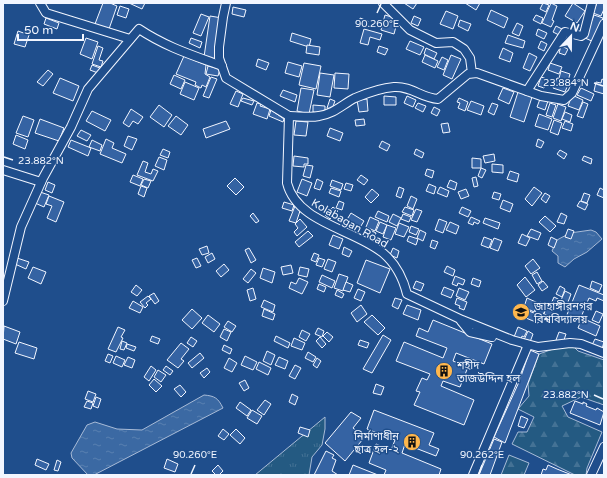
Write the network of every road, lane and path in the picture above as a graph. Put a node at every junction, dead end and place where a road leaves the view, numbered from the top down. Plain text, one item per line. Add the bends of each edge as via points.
1 (40, 3) edge
2 (226, 3) edge
3 (383, 3) edge
4 (592, 3) edge
5 (604, 24) edge
6 (130, 39) junction
7 (222, 66) junction
8 (472, 73) junction
9 (527, 91) junction
10 (288, 116) junction
11 (3, 170) edge
12 (41, 182) junction
13 (3, 301) edge
14 (528, 344) junction
15 (604, 353) edge
16 (604, 447) edge
17 (473, 475) edge
18 (591, 475) edge

1 - 6 street via 46,13
2 - 7 street via 219,47
3 - 8 street via 410,30 436,43 453,42 464,49 470,58
4 - 9 street via 584,34 581,36 565,32
5 - 9 street via 572,93 564,100
6 - 7 street via 139,29 166,45
6 - 12 street via 88,89 71,128
7 - 10 street via 226,78
8 - 9 street
8 - 10 street via 438,99 429,98 412,89 394,87 354,98 336,111 319,117
10 - 14 street, Kolabagan Road via 287,183 294,199 304,209 382,252 404,280 407,294 460,319
11 - 12 street
12 - 13 street via 21,227
14 - 15 street, Kolabagan Road via 538,347 581,344
14 - 17 street
16 - 18 street

